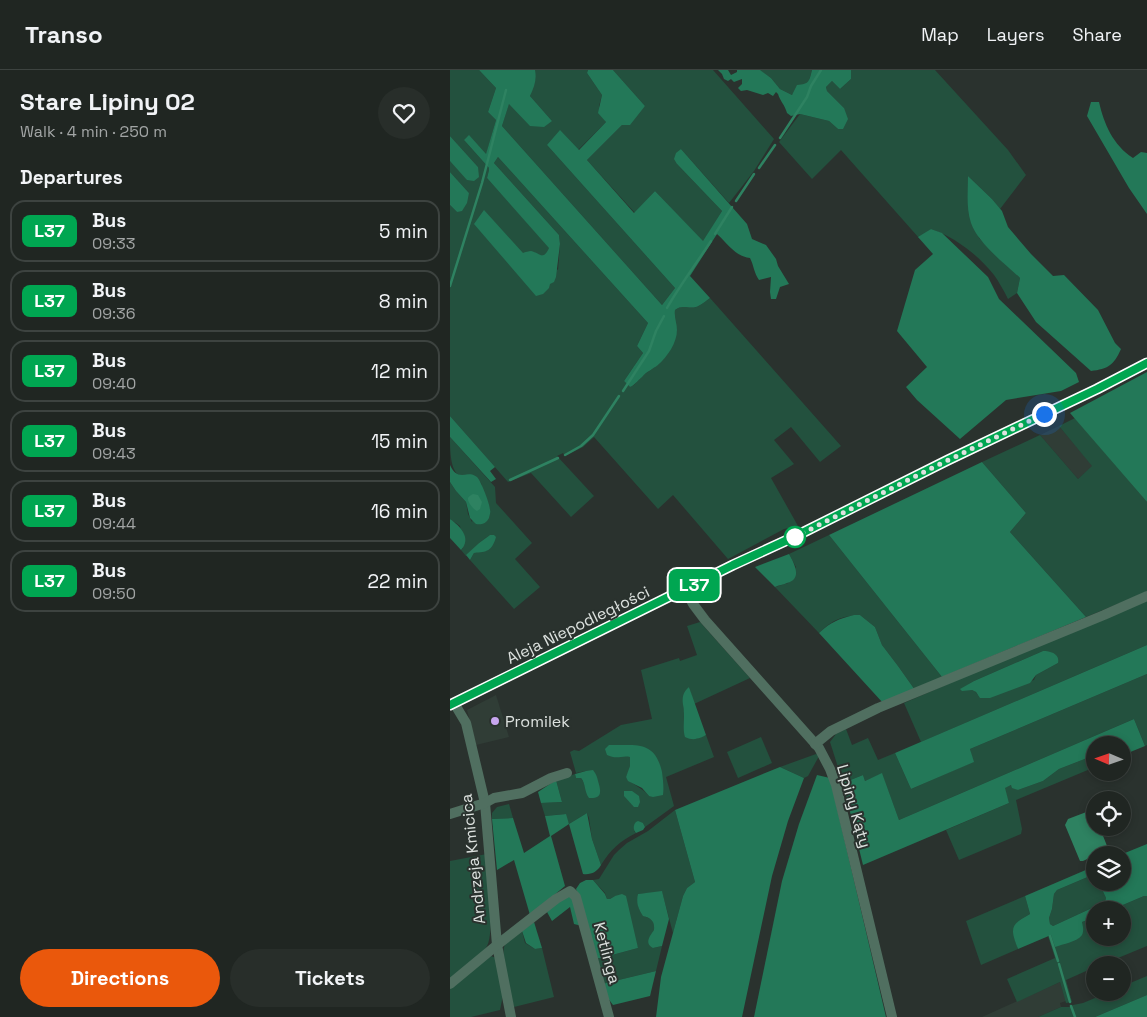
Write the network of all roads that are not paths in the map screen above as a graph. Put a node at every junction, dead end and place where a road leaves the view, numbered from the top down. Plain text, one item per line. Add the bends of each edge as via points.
1 (1147, 363) edge
2 (685, 589) junction
3 (1147, 596) edge
4 (452, 704) edge
5 (815, 744) junction
6 (567, 773) dead end
7 (485, 803) junction
8 (450, 814) edge
9 (497, 945) junction
10 (450, 984) edge
11 (511, 1017) edge
12 (609, 1017) edge
13 (892, 1017) edge

1 - 2 street, Aleja Niepodległości
2 - 4 street, Aleja Niepodległości
2 - 5 street, Lipiny Kąty via 705,620
3 - 5 street via 878,708 831,731
4 - 7 street, Andrzeja Kmicica via 466,723
5 - 13 street, Lipiny Kąty via 836,785
6 - 7 street via 522,793
7 - 8 street
7 - 9 street, Andrzeja Kmicica
9 - 10 street
9 - 11 street, Andrzeja Kmicica
9 - 12 street, Ketlinga via 570,891 576,897

